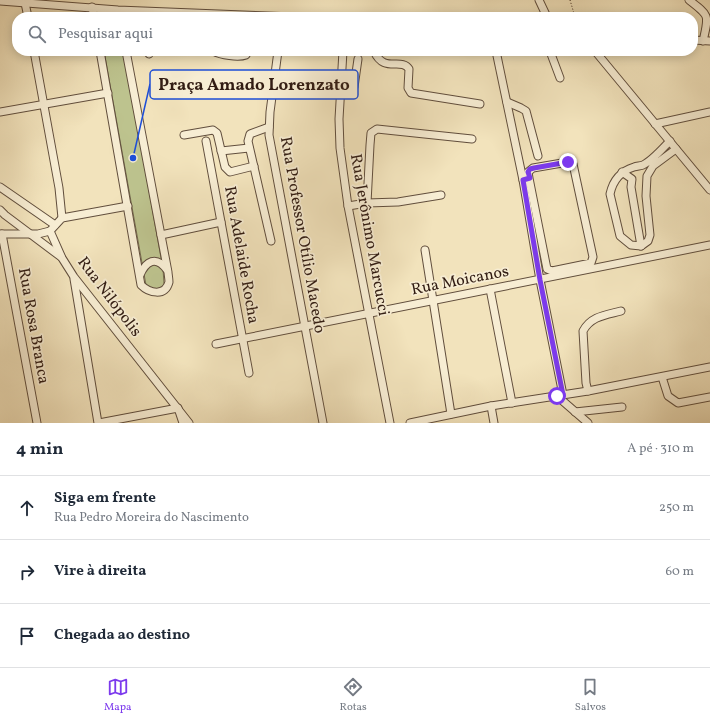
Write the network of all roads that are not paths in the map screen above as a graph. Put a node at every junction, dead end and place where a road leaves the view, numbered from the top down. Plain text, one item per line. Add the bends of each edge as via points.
1 (102, 0) edge
2 (539, 0) edge
3 (689, 0) edge
4 (0, 1) edge
5 (25, 3) junction
6 (92, 7) junction
7 (101, 8) junction
8 (27, 12) edge
9 (93, 12) edge
10 (115, 12) edge
11 (545, 12) edge
12 (707, 41) edge
13 (35, 56) edge
14 (101, 56) edge
15 (127, 56) edge
16 (277, 56) edge
17 (343, 56) edge
18 (377, 56) edge
19 (497, 56) edge
20 (553, 56) edge
21 (599, 56) edge
22 (358, 59) dead end
23 (560, 78) dead end
24 (341, 89) junction
25 (108, 93) junction
26 (507, 102) junction
27 (44, 104) junction
28 (480, 104) dead end
29 (0, 112) edge
30 (710, 112) edge
31 (655, 124) junction
32 (270, 127) junction
33 (184, 135) dead end
34 (472, 139) dead end
35 (206, 141) dead end
36 (670, 141) junction
37 (249, 148) junction
38 (676, 149) junction
39 (222, 152) junction
40 (538, 156) dead end
41 (644, 165) junction
42 (254, 166) junction
43 (653, 166) junction
44 (622, 172) junction
45 (632, 178) junction
46 (526, 179) junction
47 (0, 187) edge
48 (710, 190) edge
49 (441, 195) dead end
50 (367, 203) junction
51 (128, 206) junction
52 (348, 206) junction
53 (0, 210) edge
54 (62, 218) junction
55 (221, 222) junction
56 (55, 225) junction
57 (50, 231) junction
58 (1, 234) edge
59 (29, 234) junction
60 (161, 235) junction
61 (271, 240) dead end
62 (710, 245) edge
63 (641, 246) junction
64 (425, 250) dead end
65 (62, 258) junction
66 (168, 272) junction
67 (140, 276) junction
68 (74, 277) junction
69 (540, 280) junction
70 (490, 289) junction
71 (432, 300) junction
72 (620, 311) dead end
73 (368, 313) junction
74 (304, 326) junction
75 (242, 338) junction
76 (216, 344) dead end
77 (710, 367) edge
78 (250, 373) dead end
79 (662, 377) junction
80 (588, 391) junction
81 (560, 395) junction
82 (710, 397) edge
83 (512, 402) junction
84 (491, 406) junction
85 (622, 407) dead end
86 (178, 408) junction
87 (575, 412) junction
88 (451, 414) junction
89 (443, 420) edge
90 (37, 423) edge
91 (98, 423) edge
92 (183, 423) edge
93 (190, 423) edge
94 (324, 423) edge
95 (390, 423) edge
96 (410, 423) edge
97 (494, 423) edge
98 (588, 423) edge

1 - 7 street
2 - 11 street
3 - 12 street via 707,14
4 - 5 street
5 - 6 street
5 - 8 street
6 - 7 street
6 - 9 street
7 - 10 street
13 - 27 street
14 - 25 street
15 - 60 street
16 - 32 street, Rua Professor Otílio Macedo
17 - 24 street, Rua Jerônimo Marcucci
18 - 28 street via 381,62 408,67 408,88 411,93
19 - 26 street
20 - 23 street
21 - 31 street
22 - 24 street via 354,87
24 - 52 street, Rua Jerônimo Marcucci via 340,148
25 - 27 street
25 - 51 street
26 - 40 street via 526,111
26 - 46 street
27 - 29 street
27 - 54 street
30 - 31 street
31 - 36 street
32 - 37 street via 250,134
32 - 74 street, Rua Professor Otílio Macedo via 269,135
33 - 39 street via 213,130 217,133
34 - 50 street via 374,130 371,133
35 - 55 street, Rua Adelaide Rocha
36 - 38 street
36 - 41 street
37 - 39 street
37 - 42 street
38 - 43 street
38 - 48 street
39 - 42 street via 225,167 230,172
41 - 43 street
41 - 44 street
41 - 45 street
42 - 61 street
43 - 63 street via 647,176 646,196 650,235 648,241
44 - 45 street
44 - 63 street via 614,181 610,194 620,236 631,245
45 - 63 street via 631,188
46 - 46 street via 530,169 568,162 574,164 593,257 591,263 552,271 547,269
46 - 69 street
47 - 56 street
49 - 50 street via 398,202
50 - 52 street
51 - 54 street
51 - 67 street
52 - 73 street, Rua Jerônimo Marcucci
53 - 59 street
54 - 56 street
55 - 60 street
55 - 75 street, Rua Adelaide Rocha
56 - 57 street
57 - 59 street
57 - 65 street, Rua Nilópolis
58 - 59 street
58 - 90 street, Rua Rosa Branca
59 - 65 street
60 - 66 street
62 - 69 street, Rua Moicanos
64 - 71 street
65 - 68 street, Rua Nilópolis
66 - 67 street via 163,265 155,261 148,262
66 - 67 street via 169,282 164,289 157,292 147,290
68 - 86 street, Rua Nilópolis
68 - 91 street
69 - 70 street, Rua Moicanos
69 - 81 street
70 - 71 street, Rua Moicanos
70 - 83 street
71 - 73 street, Rua Moicanos
71 - 88 street
72 - 80 street via 593,319 583,330
73 - 74 street, Rua Moicanos
73 - 95 street, Rua Jerônimo Marcucci
74 - 75 street, Rua Moicanos
74 - 94 street, Rua Professor Otílio Macedo
75 - 76 street, Rua Moicanos
75 - 78 street, Rua Adelaide Rocha
77 - 79 street
79 - 80 street
79 - 82 street via 668,396 678,403
80 - 81 street
81 - 83 street
81 - 87 street
83 - 84 street
84 - 88 street
84 - 97 street
85 - 87 street
86 - 91 street
86 - 92 street
86 - 93 street, Rua Nilópolis
87 - 98 street
88 - 89 street
89 - 96 street

